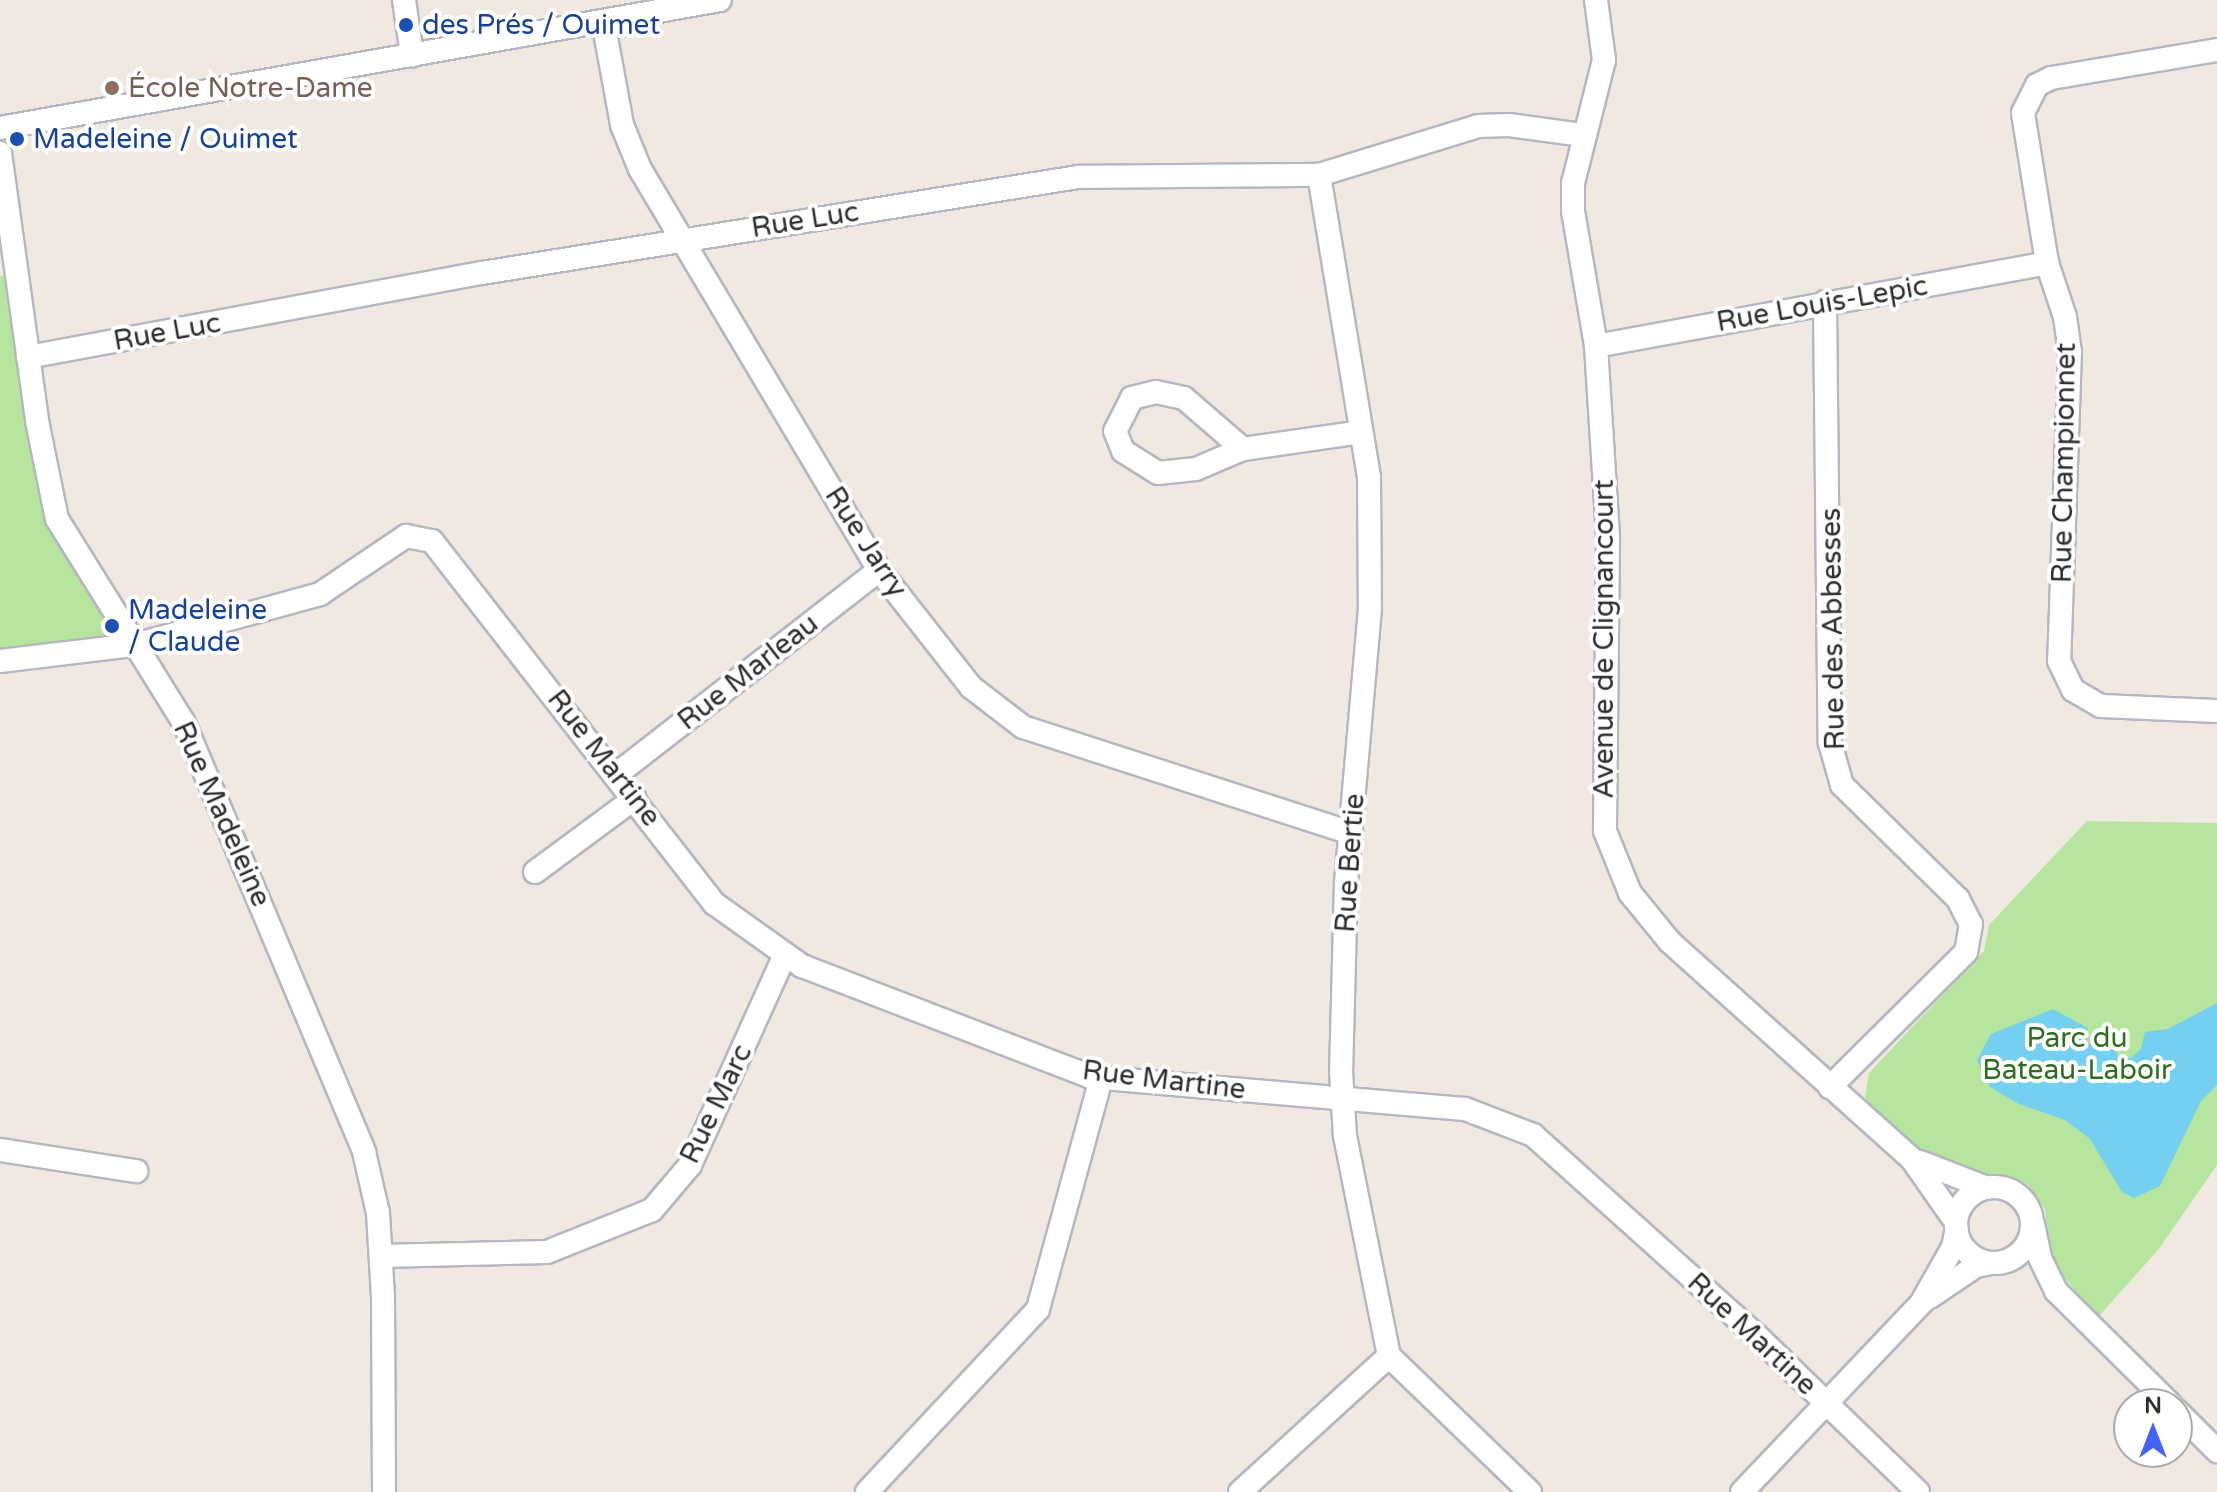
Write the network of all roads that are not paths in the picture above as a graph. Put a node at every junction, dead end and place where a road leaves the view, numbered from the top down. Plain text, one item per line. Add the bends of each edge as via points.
1 (404, 0) edge
2 (720, 0) edge
3 (1596, 0) edge
4 (603, 21) junction
5 (2217, 50) edge
6 (412, 55) junction
7 (0, 128) edge
8 (1583, 135) junction
9 (0, 153) edge
10 (1319, 175) junction
11 (684, 239) junction
12 (2047, 263) junction
13 (1825, 302) junction
14 (1596, 346) junction
15 (28, 357) junction
16 (1361, 432) junction
17 (1243, 449) junction
18 (879, 570) junction
19 (135, 645) junction
20 (0, 661) edge
21 (2217, 711) edge
22 (617, 774) junction
23 (635, 798) junction
24 (1351, 833) junction
25 (535, 872) dead end
26 (785, 955) junction
27 (1101, 1078) junction
28 (1830, 1087) junction
29 (1343, 1098) junction
30 (0, 1150) edge
31 (1911, 1158) junction
32 (136, 1171) dead end
33 (1987, 1188) junction
34 (2033, 1223) junction
35 (1956, 1225) junction
36 (381, 1256) junction
37 (1995, 1263) junction
38 (2056, 1291) junction
39 (1922, 1302) junction
40 (1389, 1356) junction
41 (2154, 1388) edge
42 (1826, 1405) junction
43 (2193, 1427) edge
44 (2217, 1451) edge
45 (384, 1492) edge
46 (867, 1492) edge
47 (1240, 1492) edge
48 (1530, 1492) edge
49 (1742, 1492) edge
50 (1918, 1492) edge

1 - 6 street
2 - 4 street
3 - 8 street, Avenue de Clignancourt via 1604,60
4 - 6 street
4 - 11 street, Rue Jarry via 622,125 640,169
5 - 12 street, Rue Championnet via 2037,85 2023,113
6 - 7 street
8 - 10 street, Rue Luc via 1478,126
8 - 14 street, Avenue de Clignancourt via 1573,211
9 - 15 street, Rue Madeleine
10 - 11 street, Rue Luc via 1078,177
10 - 16 street, Rue Bertie
11 - 15 street, Rue Luc
11 - 18 street, Rue Jarry
12 - 13 street, Rue Louis-Lepic
12 - 21 street, Rue Championnet via 2070,351 2059,661 2073,690 2101,706
13 - 14 street, Rue Louis-Lepic
13 - 28 street, Rue des Abbesses via 1830,743 1842,785 1958,899 1971,924 1966,952
14 - 28 street, Avenue de Clignancourt via 1608,539 1605,831 1630,893 1670,942
15 - 19 street, Rue Madeleine via 57,519
16 - 17 street
16 - 24 street, Rue Bertie via 1369,477 1370,608
17 - 17 street via 1196,469 1158,473 1123,451 1115,431 1132,398 1156,392 1184,398
18 - 22 street, Rue Marleau
18 - 24 street, Rue Jarry via 971,687 1023,727
19 - 20 street
19 - 22 street, Rue Martine via 320,594 406,536 432,541
19 - 36 street, Rue Madeleine via 184,723 223,807 364,1152
22 - 23 street, Rue Martine
23 - 25 street
23 - 26 street, Rue Martine via 715,904
24 - 29 street, Rue Bertie
26 - 27 street, Rue Martine via 802,966
26 - 36 street, Rue Marc via 690,1165 652,1210 547,1252
27 - 29 street, Rue Martine
27 - 46 street via 1038,1309
28 - 31 street, Avenue de Clignancourt
29 - 40 street, Rue Bertie
29 - 42 street, Rue Martine via 1465,1109 1533,1135
30 - 32 street
31 - 33 street
31 - 35 street
33 - 34 street via 2017,1194
33 - 35 street via 1963,1204
34 - 37 street via 2023,1250
34 - 38 street via 2040,1258
35 - 37 street via 1968,1252
35 - 39 street via 1953,1247
36 - 45 street, Rue Madeleine
37 - 38 street
37 - 39 street via 1976,1266
38 - 41 street
39 - 42 street
40 - 47 street
40 - 48 street
42 - 49 street
42 - 50 street, Rue Martine
43 - 44 street

